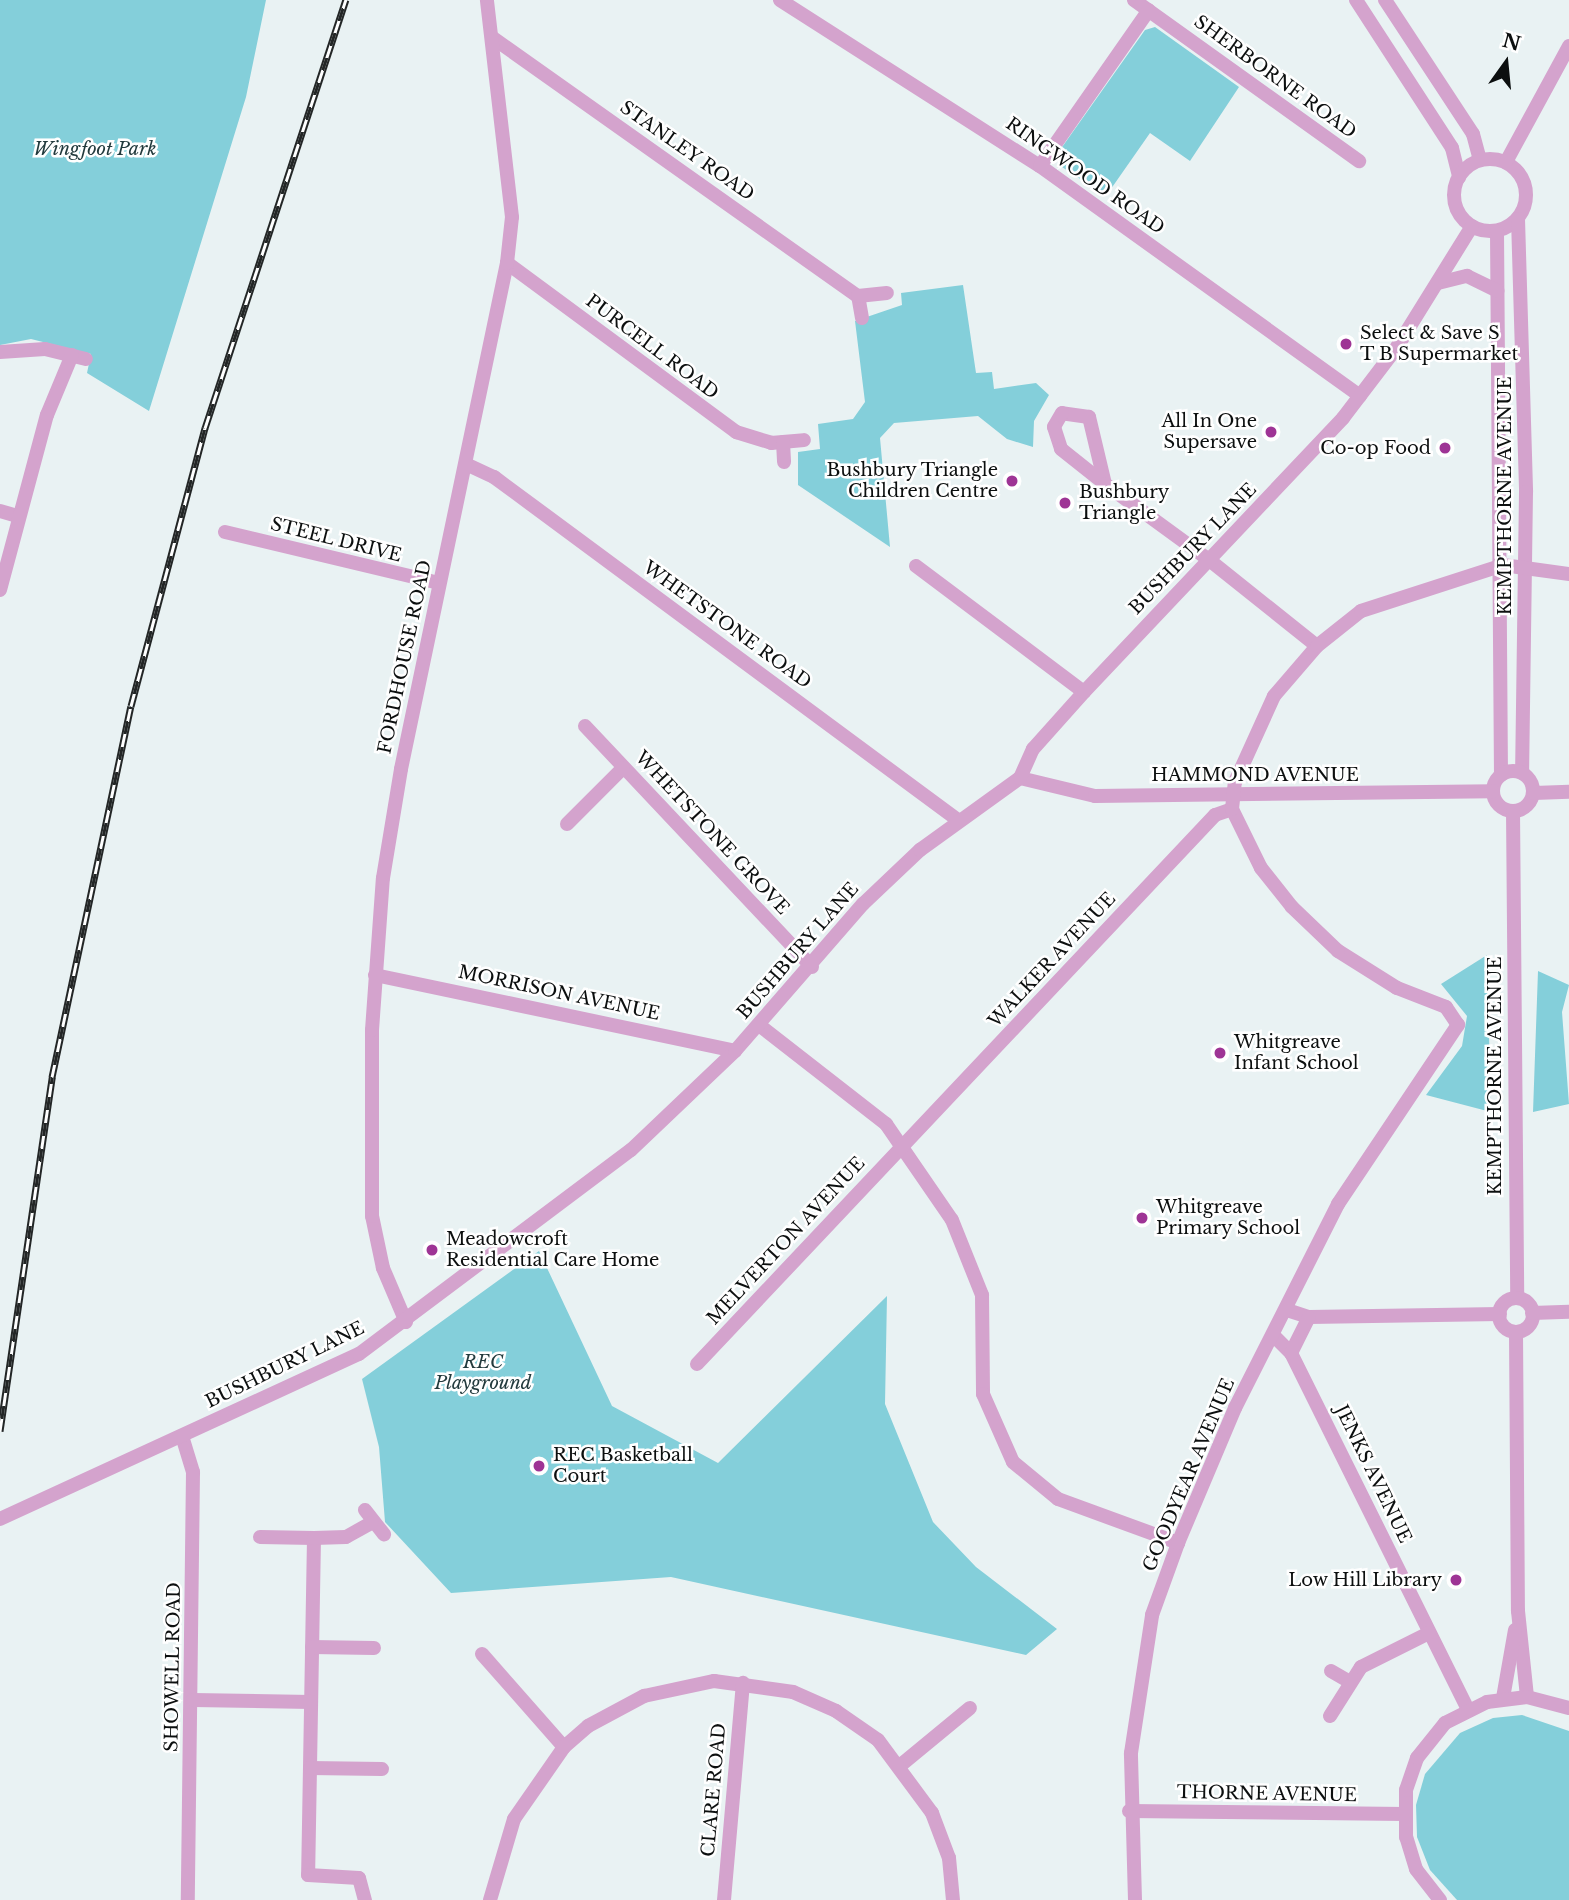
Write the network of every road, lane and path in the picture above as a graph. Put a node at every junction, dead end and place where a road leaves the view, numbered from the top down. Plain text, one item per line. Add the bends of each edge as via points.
1 (487, 0) edge
2 (780, 0) edge
3 (1135, 0) edge
4 (1356, 0) edge
5 (1385, 0) edge
6 (1149, 10) junction
7 (493, 37) junction
8 (1569, 46) edge
9 (1480, 160) junction
10 (1359, 161) dead end
11 (1506, 162) junction
12 (1040, 166) junction
13 (1458, 177) junction
14 (1518, 219) junction
15 (1472, 226) junction
16 (1497, 231) junction
17 (507, 263) junction
18 (1438, 283) junction
19 (1498, 290) junction
20 (887, 293) dead end
21 (858, 296) junction
22 (862, 318) dead end
23 (0, 352) edge
24 (1360, 396) junction
25 (804, 440) dead end
26 (783, 442) junction
27 (784, 462) dead end
28 (468, 466) junction
29 (1105, 484) junction
30 (0, 511) edge
31 (17, 516) junction
32 (225, 532) dead end
33 (1208, 559) junction
34 (1503, 565) junction
35 (916, 566) dead end
36 (1526, 567) junction
37 (1569, 574) edge
38 (439, 583) junction
39 (0, 590) edge
40 (1317, 646) junction
41 (1084, 692) junction
42 (585, 726) dead end
43 (623, 768) junction
44 (1521, 773) junction
45 (1501, 775) junction
46 (1020, 778) junction
47 (1493, 791) junction
48 (1569, 792) edge
49 (1534, 793) junction
50 (1231, 803) junction
51 (1513, 811) junction
52 (959, 821) junction
53 (568, 824) dead end
54 (812, 967) junction
55 (375, 975) junction
56 (759, 1025) junction
57 (735, 1051) junction
58 (904, 1144) junction
59 (1517, 1298) junction
60 (1287, 1310) junction
61 (1569, 1312) edge
62 (1532, 1313) junction
63 (1500, 1314) junction
64 (1309, 1317) junction
65 (406, 1322) junction
66 (1516, 1332) junction
67 (1274, 1336) junction
68 (1291, 1353) junction
69 (697, 1364) dead end
70 (182, 1436) junction
71 (0, 1518) edge
72 (384, 1534) dead end
73 (260, 1537) dead end
74 (314, 1538) junction
75 (1178, 1543) junction
76 (1518, 1611) junction
77 (1429, 1633) junction
78 (312, 1647) junction
79 (374, 1648) dead end
80 (482, 1654) dead end
81 (1331, 1671) dead end
82 (1350, 1682) junction
83 (743, 1683) junction
84 (1527, 1697) junction
85 (1503, 1698) junction
86 (192, 1700) junction
87 (311, 1702) junction
88 (1569, 1707) edge
89 (970, 1708) dead end
90 (1468, 1709) junction
91 (1330, 1716) dead end
92 (564, 1747) junction
93 (902, 1764) junction
94 (310, 1768) junction
95 (382, 1769) dead end
96 (1129, 1811) junction
97 (1405, 1814) junction
98 (188, 1900) edge
99 (365, 1900) edge
100 (490, 1900) edge
101 (724, 1900) edge
102 (953, 1900) edge
103 (1135, 1900) edge
104 (1440, 1900) edge

1 - 7 street, FORDHOUSE ROAD
2 - 12 street, RINGWOOD ROAD
3 - 6 street, SHERBORNE ROAD
4 - 13 street via 1452,148
5 - 9 street via 1473,134
6 - 10 street, SHERBORNE ROAD
6 - 12 street
7 - 17 street, FORDHOUSE ROAD via 512,217
7 - 21 street, STANLEY ROAD
8 - 11 street
9 - 11 street
9 - 13 street
11 - 14 street via 1526,187
12 - 24 street, RINGWOOD ROAD
13 - 15 street via 1454,202
14 - 16 street
14 - 36 street, KEMPTHORNE AVENUE
15 - 16 street
15 - 18 street, BUSHBURY LANE
16 - 19 street, KEMPTHORNE AVENUE
17 - 26 street, PURCELL ROAD via 736,432
17 - 28 street, FORDHOUSE ROAD
18 - 19 street via 1466,275
18 - 24 street, BUSHBURY LANE
19 - 34 street, KEMPTHORNE AVENUE
20 - 21 street
21 - 22 street
23 - 31 street via 21,348 79,357
24 - 33 street, BUSHBURY LANE
25 - 26 street, PURCELL ROAD
26 - 27 street
28 - 38 street, FORDHOUSE ROAD
28 - 52 street, WHETSTONE ROAD via 494,477
29 - 29 street via 1054,438 1062,414 1089,417
29 - 33 street
30 - 31 street
31 - 39 street
32 - 38 street, STEEL DRIVE
33 - 40 street
33 - 41 street, BUSHBURY LANE
34 - 36 street
34 - 40 street via 1390,598
34 - 45 street, KEMPTHORNE AVENUE
35 - 41 street
36 - 37 street
36 - 44 street, KEMPTHORNE AVENUE
38 - 55 street, FORDHOUSE ROAD via 383,878
40 - 50 street via 1274,696
41 - 46 street, BUSHBURY LANE via 1033,749
42 - 43 street, WHETSTONE GROVE
43 - 53 street
43 - 54 street, WHETSTONE GROVE
44 - 45 street
44 - 49 street
45 - 47 street
46 - 50 street, HAMMOND AVENUE via 1095,796
46 - 52 street, BUSHBURY LANE
47 - 50 street, HAMMOND AVENUE
47 - 51 street via 1499,806
48 - 49 street
49 - 51 street via 1528,804
50 - 58 street, WALKER AVENUE
50 - 60 street, GOODYEAR AVENUE via 1261,868 1314,930 1387,982 1446,1007 1455,1018 1456,1034 1403,1101 1338,1204
51 - 59 street, KEMPTHORNE AVENUE
52 - 54 street, BUSHBURY LANE via 863,904
54 - 56 street, BUSHBURY LANE
55 - 57 street, MORRISON AVENUE
55 - 65 street, FORDHOUSE ROAD via 372,1216 383,1268
56 - 57 street, BUSHBURY LANE
56 - 58 street
57 - 65 street, BUSHBURY LANE via 631,1150
58 - 69 street, MELVERTON AVENUE
58 - 75 street via 977,1271 986,1328 983,1394 1013,1462 1058,1499
59 - 62 street
59 - 63 street
60 - 64 street
60 - 67 street, GOODYEAR AVENUE
61 - 62 street
62 - 66 street via 1528,1326
63 - 64 street
63 - 66 street via 1504,1326
64 - 68 street
65 - 70 street, BUSHBURY LANE via 359,1354
66 - 76 street
67 - 68 street, JENKS AVENUE
67 - 75 street, GOODYEAR AVENUE via 1235,1408
68 - 77 street, JENKS AVENUE
70 - 71 street, BUSHBURY LANE
70 - 86 street, SHOWELL ROAD via 193,1472
72 - 74 street via 368,1517 346,1536
73 - 74 street
74 - 78 street
75 - 96 street, GOODYEAR AVENUE via 1152,1615 1141,1674
76 - 84 street
76 - 85 street
77 - 82 street via 1368,1662
77 - 90 street, JENKS AVENUE
78 - 79 street
78 - 87 street
80 - 92 street
81 - 82 street
82 - 91 street
83 - 92 street via 682,1685 644,1696
83 - 93 street via 793,1692 836,1711
83 - 101 street, CLARE ROAD
84 - 85 street
84 - 88 street
85 - 90 street
86 - 87 street
86 - 98 street, SHOWELL ROAD
87 - 94 street
89 - 93 street
90 - 97 street via 1437,1730 1417,1758
92 - 100 street via 514,1819
93 - 102 street via 941,1833
94 - 95 street
94 - 99 street via 308,1875 359,1878
96 - 97 street, THORNE AVENUE
96 - 103 street, GOODYEAR AVENUE
97 - 104 street via 1416,1869

